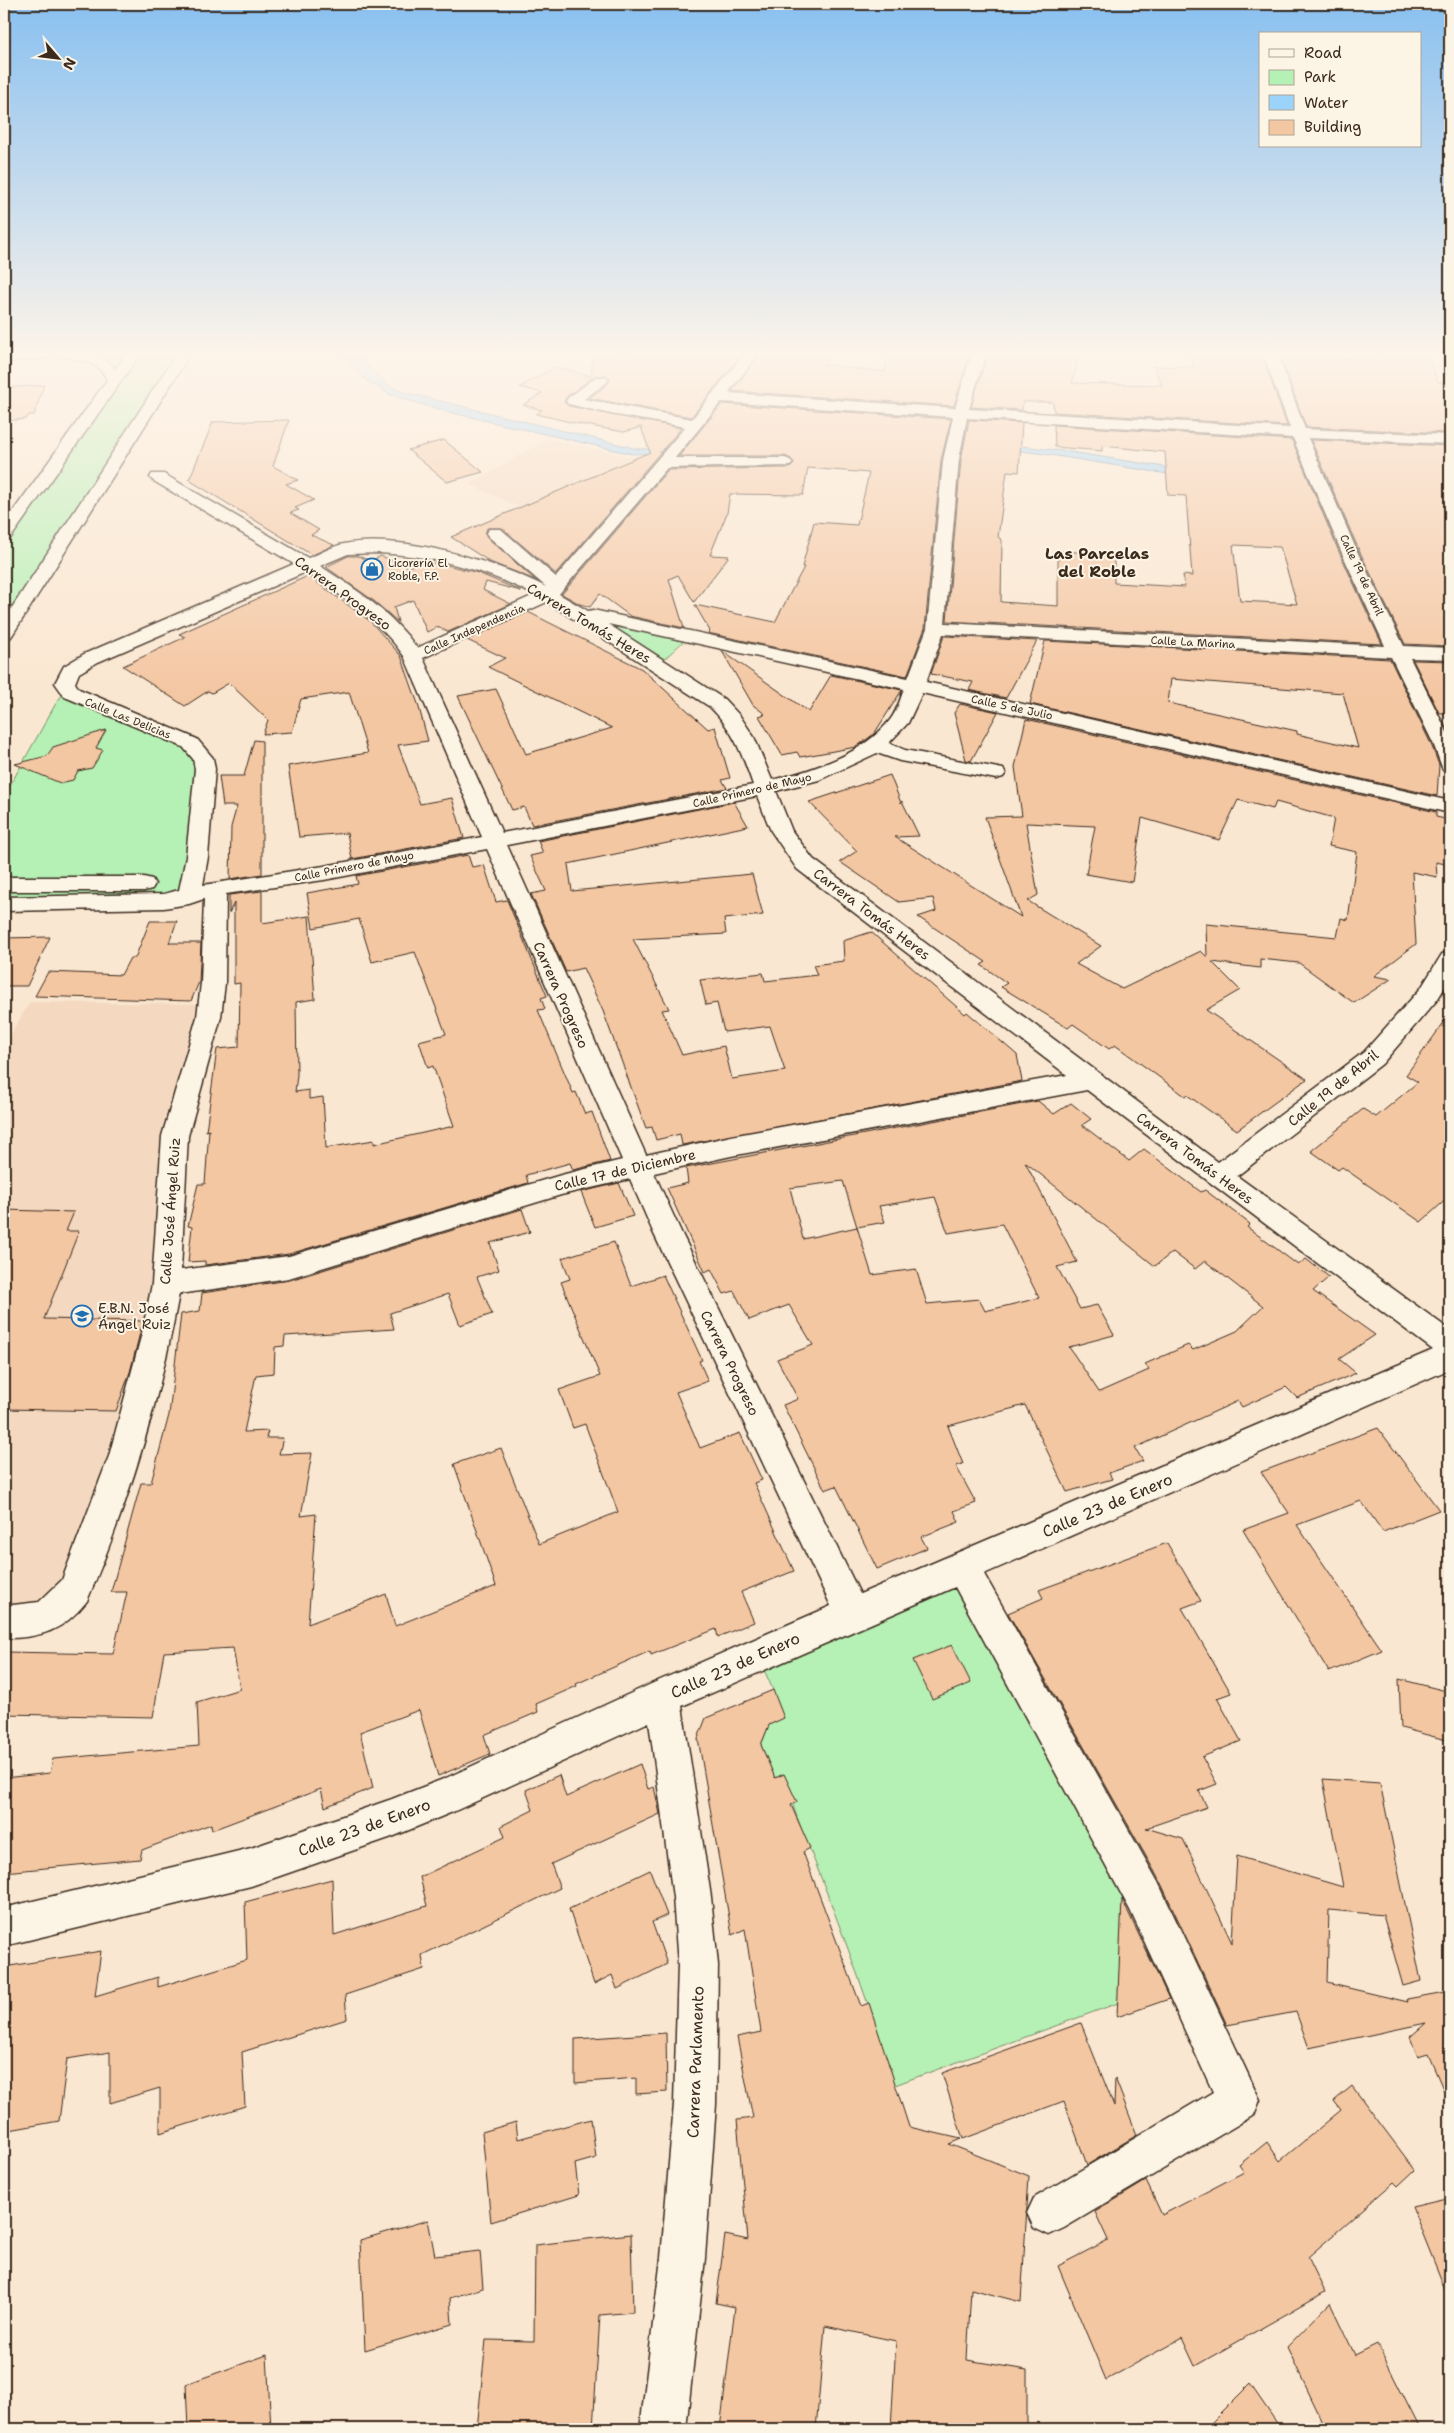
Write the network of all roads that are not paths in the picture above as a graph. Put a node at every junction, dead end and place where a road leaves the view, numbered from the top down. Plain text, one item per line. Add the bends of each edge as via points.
1 (53, 467) edge
2 (111, 467) edge
3 (658, 467) edge
4 (951, 467) edge
5 (1312, 467) edge
6 (158, 477) dead end
7 (495, 533) dead end
8 (4, 535) edge
9 (306, 565) junction
10 (551, 591) junction
11 (574, 611) junction
12 (936, 628) junction
13 (4, 634) edge
14 (689, 636) junction
15 (1398, 652) junction
16 (1450, 652) edge
17 (413, 656) junction
18 (658, 665) junction
19 (915, 686) junction
20 (875, 745) junction
21 (1450, 766) edge
22 (996, 773) dead end
23 (764, 789) junction
24 (1450, 807) edge
25 (494, 840) junction
26 (4, 884) edge
27 (198, 891) junction
28 (4, 904) edge
29 (1450, 960) edge
30 (1091, 1080) junction
31 (638, 1166) junction
32 (1218, 1176) junction
33 (166, 1284) junction
34 (1450, 1346) edge
35 (1450, 1356) edge
36 (962, 1567) junction
37 (852, 1614) junction
38 (4, 1622) edge
39 (663, 1696) junction
40 (4, 1927) edge
41 (1049, 2214) dead end
42 (663, 2429) edge

1 - 8 main road
2 - 13 main road
3 - 10 main road, Calle Independencia
4 - 12 main road, Calle Primero de Mayo
5 - 15 main road, Calle 19 de Abril
6 - 9 main road, Carrera Progreso
7 - 10 main road
9 - 10 main road, Carrera Tomás Heres via 345,549 403,550 450,559
9 - 17 main road, Carrera Progreso via 386,622
9 - 27 main road, Calle Las Delicias via 91,658 76,665 67,676 67,688 76,695 190,743 202,758 206,769 196,857
10 - 11 main road, Carrera Tomás Heres
10 - 17 main road, Calle Independencia via 477,629
11 - 14 main road, Calle 5 de Julio
11 - 18 main road, Carrera Tomás Heres
12 - 15 main road, Calle La Marina
12 - 19 main road, Calle Primero de Mayo
14 - 18 main road
14 - 19 main road, Calle 5 de Julio
15 - 16 main road, Calle La Marina
15 - 21 main road, Calle 19 de Abril via 1443,743
17 - 25 main road, Carrera Progreso
18 - 23 main road, Carrera Tomás Heres via 725,710 742,734
19 - 20 main road, Calle Primero de Mayo via 898,723
19 - 24 main road, Calle 5 de Julio
20 - 22 main road via 900,755
20 - 23 main road, Calle Primero de Mayo via 838,766
23 - 25 main road, Calle Primero de Mayo
23 - 30 main road, Carrera Tomás Heres via 776,824 795,854 806,864
25 - 27 main road, Calle Primero de Mayo via 324,873
25 - 31 main road, Carrera Progreso
26 - 27 main road, Calle Primero de Mayo via 177,884
27 - 28 main road, Calle Primero de Mayo via 164,901
27 - 33 main road, Calle José Ángel Ruiz via 213,983 209,1017 175,1136
29 - 32 main road, Calle 19 de Abril via 1429,994 1373,1058
30 - 31 main road, Calle 17 de Diciembre
30 - 32 main road, Carrera Tomás Heres
31 - 33 main road, Calle 17 de Diciembre via 561,1185 289,1266
31 - 37 main road, Carrera Progreso
32 - 34 main road, Carrera Tomás Heres
33 - 38 main road, Calle José Ángel Ruiz via 148,1372 125,1456 75,1590 63,1606 49,1616 24,1622
35 - 36 main road, Calle 23 de Enero
36 - 37 main road, Calle 23 de Enero
36 - 41 main road via 1144,1896 1239,2100
37 - 39 main road, Calle 23 de Enero
39 - 40 main road, Calle 23 de Enero via 455,1793 316,1845 251,1866
39 - 42 main road, Carrera Parlamento via 692,1896 698,1965 690,2171

